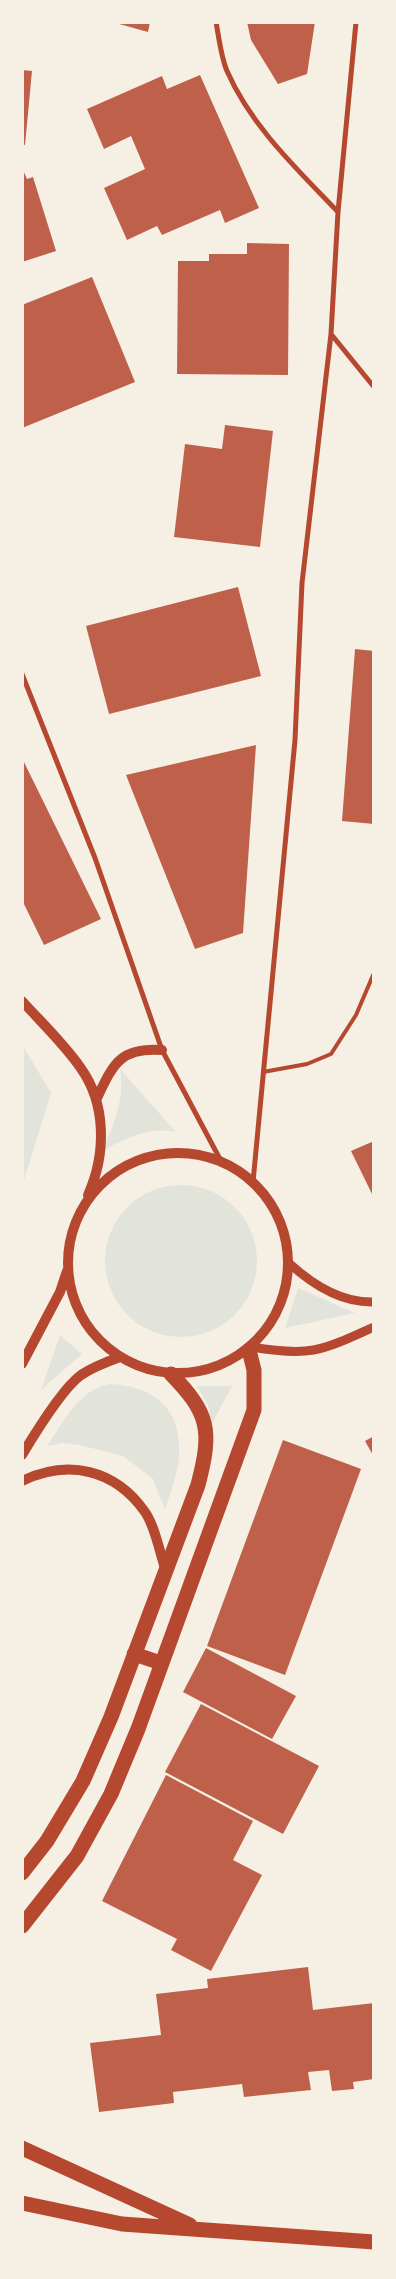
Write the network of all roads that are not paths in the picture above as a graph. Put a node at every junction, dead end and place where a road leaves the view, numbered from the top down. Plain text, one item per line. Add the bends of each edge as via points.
1 (216, 22) edge
2 (356, 22) edge
3 (338, 212) junction
4 (332, 334) junction
5 (374, 387) edge
6 (22, 674) edge
7 (374, 973) edge
8 (22, 1001) edge
9 (162, 1050) junction
10 (263, 1072) junction
11 (96, 1100) junction
12 (221, 1161) junction
13 (253, 1182) junction
14 (80, 1212) junction
15 (290, 1264) junction
16 (68, 1270) junction
17 (374, 1302) edge
18 (374, 1326) edge
19 (250, 1348) junction
20 (120, 1357) junction
21 (22, 1364) edge
22 (171, 1374) junction
23 (22, 1455) edge
24 (22, 1481) edge
25 (166, 1571) junction
26 (134, 1654) junction
27 (161, 1663) junction
28 (22, 1874) edge
29 (22, 1926) edge
30 (22, 2148) edge
31 (22, 2203) edge
32 (200, 2230) junction
33 (374, 2242) edge

1 - 3 street via 226,70 247,108 280,151
2 - 3 street
3 - 4 street
4 - 5 street
4 - 10 street via 302,583 295,740
6 - 9 street via 95,858
7 - 10 lane via 356,1015 330,1054 307,1064
8 - 11 main road via 81,1068
9 - 11 main road via 143,1048 131,1051 108,1074
9 - 12 street
10 - 13 street
11 - 14 main road via 101,1129 100,1158
12 - 13 main road
12 - 14 main road via 189,1153 156,1155 125,1166 99,1186
13 - 15 main road via 273,1206 285,1233
14 - 16 main road via 69,1240
15 - 17 street via 303,1276 337,1295
15 - 19 main road via 282,1302 272,1323
16 - 20 main road via 73,1296 83,1320 99,1341
16 - 21 main road
18 - 19 street via 328,1347 308,1352
19 - 22 main road via 212,1369
19 - 27 highway via 254,1370 254,1410
20 - 22 main road via 144,1369
20 - 23 main road via 96,1365 78,1377 48,1414
22 - 25 highway via 192,1396 205,1422 206,1452 198,1485
24 - 25 main road via 42,1472 72,1469 101,1475 127,1491 146,1514
25 - 26 highway
26 - 27 highway
26 - 28 highway via 83,1781 47,1841
27 - 29 highway via 111,1794 77,1856
30 - 32 highway
31 - 32 highway via 122,2224
32 - 33 highway

